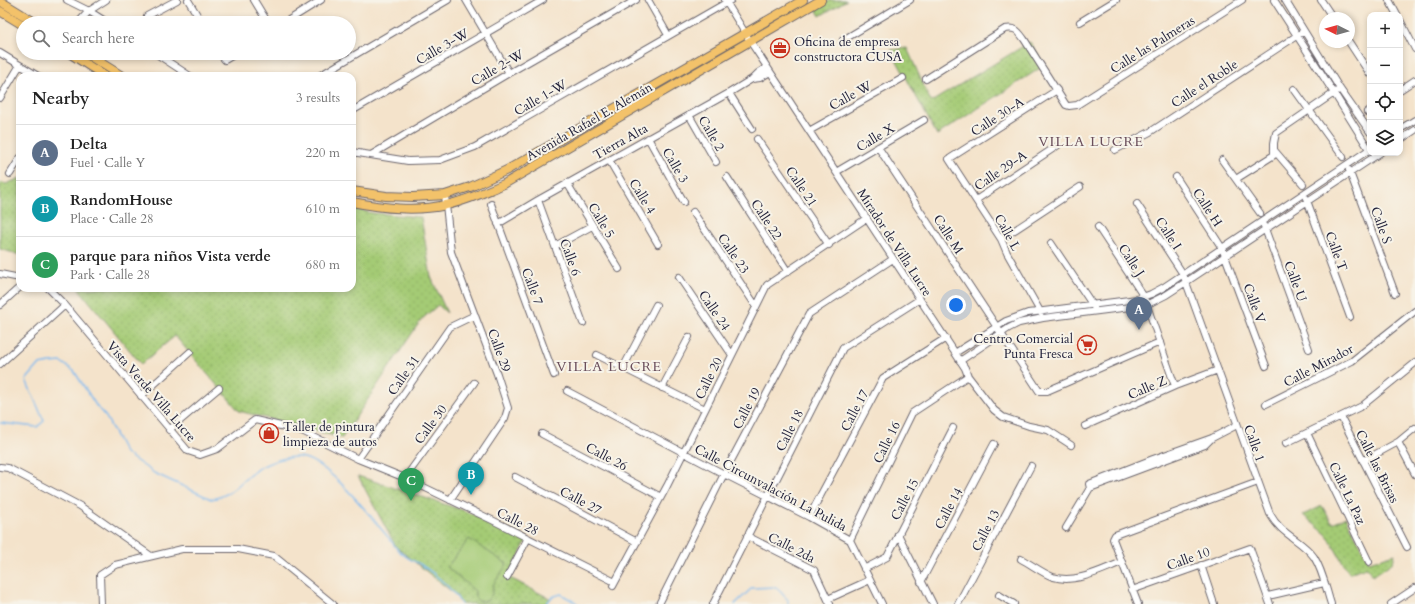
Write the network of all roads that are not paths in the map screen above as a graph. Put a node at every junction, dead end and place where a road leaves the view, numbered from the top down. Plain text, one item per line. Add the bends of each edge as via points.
1 (67, 0) edge
2 (106, 0) edge
3 (177, 0) edge
4 (188, 0) edge
5 (254, 0) edge
6 (321, 0) edge
7 (448, 0) edge
8 (466, 0) edge
9 (543, 0) edge
10 (636, 0) edge
11 (648, 0) edge
12 (803, 0) edge
13 (821, 0) edge
14 (910, 0) edge
15 (1116, 0) edge
16 (1242, 0) edge
17 (1274, 0) edge
18 (1321, 0) edge
19 (1389, 0) edge
20 (0, 1) edge
21 (727, 1) edge
22 (1287, 1) edge
23 (1278, 7) junction
24 (0, 11) edge
25 (89, 11) junction
26 (1329, 12) edge
27 (1395, 12) edge
28 (25, 16) edge
29 (84, 16) edge
30 (97, 16) edge
31 (147, 16) dead end
32 (198, 16) edge
33 (264, 16) edge
34 (295, 16) edge
35 (16, 21) edge
36 (1080, 22) dead end
37 (1403, 26) edge
38 (1304, 31) junction
39 (746, 33) junction
40 (486, 34) junction
41 (668, 35) junction
42 (1297, 36) junction
43 (843, 40) dead end
44 (750, 41) junction
45 (1353, 48) edge
46 (1415, 49) edge
47 (0, 53) edge
48 (356, 54) edge
49 (80, 60) edge
50 (96, 60) edge
51 (166, 60) edge
52 (346, 60) edge
53 (20, 65) junction
54 (1367, 69) edge
55 (769, 70) junction
56 (31, 72) edge
57 (99, 72) edge
58 (116, 72) edge
59 (184, 72) edge
60 (326, 72) edge
61 (509, 73) junction
62 (903, 78) dead end
63 (926, 79) dead end
64 (1415, 80) edge
65 (1403, 88) edge
66 (1294, 89) dead end
67 (1340, 89) junction
68 (1057, 90) junction
69 (729, 93) junction
70 (1334, 93) junction
71 (0, 98) edge
72 (356, 109) edge
73 (1309, 111) junction
74 (689, 115) junction
75 (924, 120) dead end
76 (1415, 120) edge
77 (1403, 127) edge
78 (1367, 128) edge
79 (752, 129) dead end
80 (1415, 130) edge
81 (809, 131) junction
82 (648, 138) junction
83 (1403, 138) edge
84 (757, 139) dead end
85 (1057, 146) dead end
86 (1367, 146) edge
87 (878, 147) junction
88 (1115, 150) dead end
89 (1274, 150) junction
90 (356, 153) edge
91 (1367, 154) edge
92 (371, 155) junction
93 (1367, 156) edge
94 (1343, 157) dead end
95 (949, 159) joint
96 (609, 160) junction
97 (1222, 160) dead end
98 (716, 162) dead end
99 (16, 164) edge
100 (1346, 166) junction
101 (836, 172) junction
102 (1351, 173) junction
103 (10, 174) dead end
104 (727, 177) dead end
105 (1176, 177) dead end
106 (1236, 179) junction
107 (567, 183) junction
108 (1303, 184) dead end
109 (1080, 187) dead end
110 (356, 192) edge
111 (1304, 193) junction
112 (445, 195) junction
113 (538, 200) junction
114 (976, 200) junction
115 (684, 202) dead end
116 (1307, 202) junction
117 (356, 203) edge
118 (491, 204) dead end
119 (1137, 204) dead end
120 (446, 205) junction
121 (693, 212) dead end
122 (1260, 213) dead end
123 (867, 218) junction
124 (1262, 221) junction
125 (498, 224) junction
126 (592, 226) junction
127 (1098, 227) dead end
128 (1265, 229) junction
129 (1001, 240) junction
130 (1051, 243) dead end
131 (658, 244) dead end
132 (829, 245) junction
133 (555, 246) junction
134 (1222, 248) junction
135 (1225, 256) junction
136 (893, 259) junction
137 (619, 268) dead end
138 (788, 272) junction
139 (0, 274) edge
140 (1183, 274) junction
141 (16, 277) edge
142 (679, 277) dead end
143 (1186, 282) junction
144 (16, 291) edge
145 (52, 292) edge
146 (1395, 293) dead end
147 (1144, 297) junction
148 (920, 299) junction
149 (1093, 304) junction
150 (0, 305) edge
151 (65, 305) junction
152 (656, 305) dead end
153 (1146, 305) junction
154 (756, 306) junction
155 (1040, 310) junction
156 (1415, 311) edge
157 (1097, 312) junction
158 (475, 315) junction
159 (1016, 316) junction
160 (1350, 317) dead end
161 (1043, 318) junction
162 (583, 323) dead end
163 (1019, 324) junction
164 (996, 327) junction
165 (1000, 334) junction
166 (689, 337) dead end
167 (946, 338) junction
168 (1160, 342) junction
169 (1309, 349) dead end
170 (190, 352) dead end
171 (955, 353) junction
172 (597, 355) dead end
173 (732, 355) junction
174 (960, 360) junction
175 (1415, 362) edge
176 (0, 364) edge
177 (1266, 366) dead end
178 (623, 368) junction
179 (1218, 370) junction
180 (554, 375) dead end
181 (968, 376) junction
182 (474, 382) dead end
183 (1175, 386) junction
184 (219, 388) dead end
185 (662, 388) junction
186 (566, 391) dead end
187 (141, 396) junction
188 (1266, 404) dead end
189 (705, 409) junction
190 (1341, 417) junction
191 (255, 420) joint
192 (1237, 425) junction
193 (1085, 426) dead end
194 (953, 428) dead end
195 (1415, 428) edge
196 (169, 430) junction
197 (1307, 433) junction
198 (542, 434) dead end
199 (1398, 442) junction
200 (1286, 443) dead end
201 (994, 444) dead end
202 (1071, 445) dead end
203 (683, 453) junction
204 (358, 459) junction
205 (1363, 461) junction
206 (1031, 466) dead end
207 (0, 467) edge
208 (724, 474) junction
209 (1415, 474) edge
210 (405, 478) junction
211 (515, 478) dead end
212 (1258, 482) junction
213 (767, 496) junction
214 (661, 497) junction
215 (450, 500) junction
216 (809, 517) junction
217 (1066, 528) dead end
218 (898, 534) junction
219 (748, 536) junction
220 (528, 538) junction
221 (850, 540) junction
222 (637, 542) junction
223 (1407, 547) dead end
224 (151, 556) junction
225 (1020, 559) dead end
226 (1122, 562) junction
227 (1369, 562) dead end
228 (1201, 565) junction
229 (864, 569) junction
230 (507, 577) dead end
231 (870, 580) junction
232 (921, 582) junction
233 (1324, 583) junction
234 (614, 584) joint
235 (1415, 588) edge
236 (1132, 590) junction
237 (999, 595) dead end
238 (1268, 596) junction
239 (829, 602) edge
240 (1136, 603) edge
241 (101, 604) edge
242 (333, 604) edge
243 (659, 604) edge
244 (713, 604) edge
245 (882, 604) edge
246 (933, 604) edge
247 (958, 604) edge
248 (1014, 604) edge
249 (1214, 604) edge
250 (1270, 604) edge
251 (1331, 604) edge
252 (1391, 604) edge

1 - 25 street
2 - 25 street
3 - 31 street
4 - 32 street
5 - 33 street
6 - 34 street
7 - 48 street
8 - 40 street
9 - 40 street, Calle 3-W
10 - 61 street, Calle 2-W
11 - 41 street
12 - 39 main road, Avenida Rafael E. Alemán
13 - 44 main road, Avenida Rafael E. Alemán
14 - 43 street
15 - 36 street
16 - 68 street, Calle las Palmeras via 1077,105 1066,105
17 - 23 street
18 - 26 street
19 - 27 street
20 - 28 main road
21 - 39 street, Mirador de Villa Lucre
21 - 41 street, Calle 1-W
22 - 23 street
22 - 38 street
23 - 42 street
24 - 35 main road
25 - 29 street
25 - 30 street
37 - 46 street
38 - 42 street, Calle el Roble
38 - 67 street
39 - 44 street, Mirador de Villa Lucre
39 - 112 main road, Avenida Rafael E. Alemán via 507,170
40 - 61 street
40 - 72 street, Calle 3-W
41 - 92 street, Calle 1-W via 475,147 440,160 408,161
42 - 70 street
42 - 88 street, Calle el Roble via 1150,132
44 - 55 street, Mirador de Villa Lucre
44 - 120 main road, Avenida Rafael E. Alemán via 504,184
45 - 54 street
47 - 53 street
49 - 57 main road
50 - 58 main road
51 - 59 street
52 - 60 street
53 - 56 street
53 - 71 street
55 - 69 street, Tierra Alta via 758,73
55 - 81 street, Mirador de Villa Lucre
61 - 92 street, Calle 2-W
62 - 81 street, Calle W
63 - 68 street via 1005,29 1015,28
64 - 65 street
66 - 73 street
67 - 70 street
67 - 78 street
68 - 95 street, Calle 30-A
69 - 74 street, Tierra Alta
69 - 79 street
70 - 73 street
70 - 86 street
73 - 89 street via 1276,133
73 - 94 street
74 - 82 street, Tierra Alta
74 - 98 street, Calle 2
75 - 87 street, Calle X
76 - 77 street
80 - 83 street
81 - 101 street, Mirador de Villa Lucre
82 - 96 street, Tierra Alta
82 - 115 street, Calle 3
84 - 132 street, Calle 21
85 - 114 street, Calle 29-A
87 - 101 street, Calle X
87 - 164 street, Calle M
89 - 106 street via 1274,154
89 - 108 street
90 - 92 street, Calle 1-W
91 - 100 street
93 - 102 street
95 - 114 street, Calle L
96 - 107 street, Tierra Alta
96 - 131 street, Calle 4
97 - 106 street
99 - 103 street
100 - 102 street, Calle S
100 - 111 street
101 - 123 street, Mirador de Villa Lucre
102 - 116 street
102 - 146 street, Calle S
104 - 138 street, Calle 22
105 - 134 street, Calle H
106 - 122 street
107 - 113 street, Tierra Alta
107 - 126 street, Calle 5
109 - 129 street
110 - 112 main road, Avenida Rafael E. Alemán via 406,197
111 - 116 street, Calle T
111 - 124 street
112 - 120 street, Calle 29
113 - 125 street, Tierra Alta
113 - 133 street, Calle 6
114 - 129 street, Calle L
116 - 128 street
116 - 160 street, Calle T
117 - 120 main road, Avenida Rafael E. Alemán via 413,208
118 - 125 street, Calle 7
119 - 140 street, Calle I
120 - 158 street, Calle 29 via 451,252
121 - 154 street, Calle 23
123 - 132 street, Calle 20
123 - 136 street, Mirador de Villa Lucre
124 - 128 street, Calle U
124 - 134 street
125 - 180 street, Calle 7
126 - 133 street
126 - 137 street, Calle 5
127 - 147 street, Calle J
128 - 135 street
128 - 169 street, Calle U
129 - 155 street, Calle L
130 - 149 street
132 - 138 street, Calle 20
133 - 162 street, Calle 6
134 - 135 street, Calle V
134 - 140 street
135 - 143 street
135 - 177 street, Calle V
136 - 148 street, Mirador de Villa Lucre
136 - 208 street, Calle 19 via 809,314
138 - 154 street, Calle 20 via 767,285
139 - 141 street
140 - 143 street, Calle 1
140 - 147 street
142 - 173 street, Calle 24
143 - 153 street via 1166,296
143 - 179 street, Calle 1
144 - 150 street
145 - 151 street, Vista Verde Villa Lucre
147 - 149 street
147 - 153 street, Calle J
148 - 167 street, Mirador de Villa Lucre
148 - 213 street, Calle 18 via 843,348
149 - 155 street
149 - 157 street
151 - 176 street
151 - 187 street, Vista Verde Villa Lucre
152 - 178 street
153 - 157 street
153 - 168 street, Calle J
154 - 173 street, Calle 20
155 - 159 street
155 - 161 street, Calle L
156 - 188 street, Calle Mirador via 1352,361
157 - 161 street
158 - 204 street, Calle 31 via 450,326
158 - 215 street, Calle 29 via 508,408 505,418
159 - 163 street
159 - 164 street
161 - 163 street
163 - 165 street
164 - 165 street, Calle M
164 - 171 street
165 - 168 street, Calle M via 1036,388 1042,392
165 - 174 street
166 - 185 street
167 - 171 street, Mirador de Villa Lucre
167 - 216 street, Calle 17 via 883,378
168 - 183 street, Calle J
170 - 187 street
171 - 174 street, Mirador de Villa Lucre
172 - 178 street
173 - 189 street, Calle 20
174 - 181 street, Mirador de Villa Lucre
175 - 190 street via 1362,406
178 - 185 street
179 - 183 street, Calle Z
179 - 192 street, Calle 1
181 - 202 street, Mirador de Villa Lucre via 994,410 1003,417 1048,430
181 - 221 street, Calle 16 via 912,413
182 - 210 street, Calle 30
183 - 193 street, Calle Z
184 - 196 street
185 - 189 street
186 - 203 street, Calle Circunvalación La Pulida
187 - 196 street, Vista Verde Villa Lucre
189 - 203 street, Calle 20
190 - 197 street
190 - 205 street, Calle las Brisas
191 - 196 street, Vista Verde Villa Lucre via 217,449 200,455 188,451
191 - 204 street, Calle 28 via 302,431
192 - 212 street, Calle 1
192 - 217 street via 1187,449 1090,488
194 - 218 street, Calle 15
195 - 199 street
197 - 200 street
197 - 227 street, Calle La Paz
198 - 214 street, Calle 26
199 - 205 street
199 - 209 street
201 - 232 street, Calle 14
203 - 208 street, Calle Circunvalación La Pulida
203 - 214 street, Calle 20
204 - 210 street, Calle 28
205 - 223 street, Calle las Brisas
206 - 247 street, Calle 13
207 - 224 street via 8,468 80,506
208 - 213 street, Calle Circunvalación La Pulida
208 - 243 street, Calle 19
210 - 215 street, Calle 28
211 - 222 street, Calle 27
212 - 226 street via 1115,535 1113,539
212 - 233 street, Calle 1 via 1274,523 1313,556
213 - 216 street, Calle Circunvalación La Pulida
213 - 219 street, Calle 18
214 - 222 street, Calle 20
215 - 220 street, Calle 28
216 - 221 street, Calle Circunvalación La Pulida
218 - 229 street, Calle 15 via 887,557
218 - 232 street
219 - 239 street, Calle 2da via 814,570
219 - 244 street, Calle 18
220 - 230 street
220 - 234 street, Calle 28
221 - 229 street, Calle Circunvalación La Pulida
222 - 234 street, Calle 20
224 - 241 street via 115,565 100,576
224 - 242 street via 182,549 238,549 274,556
225 - 226 street via 1053,577 1067,579
226 - 236 street
228 - 236 street, Calle 10
228 - 238 street, Calle 10 via 1250,548
228 - 249 street
229 - 231 street, Calle Circunvalación La Pulida
231 - 239 street
231 - 245 street, Calle Circunvalación La Pulida
232 - 246 street
233 - 238 street
233 - 251 street, Calle 1
235 - 252 street
236 - 240 street
237 - 248 street
238 - 250 street

